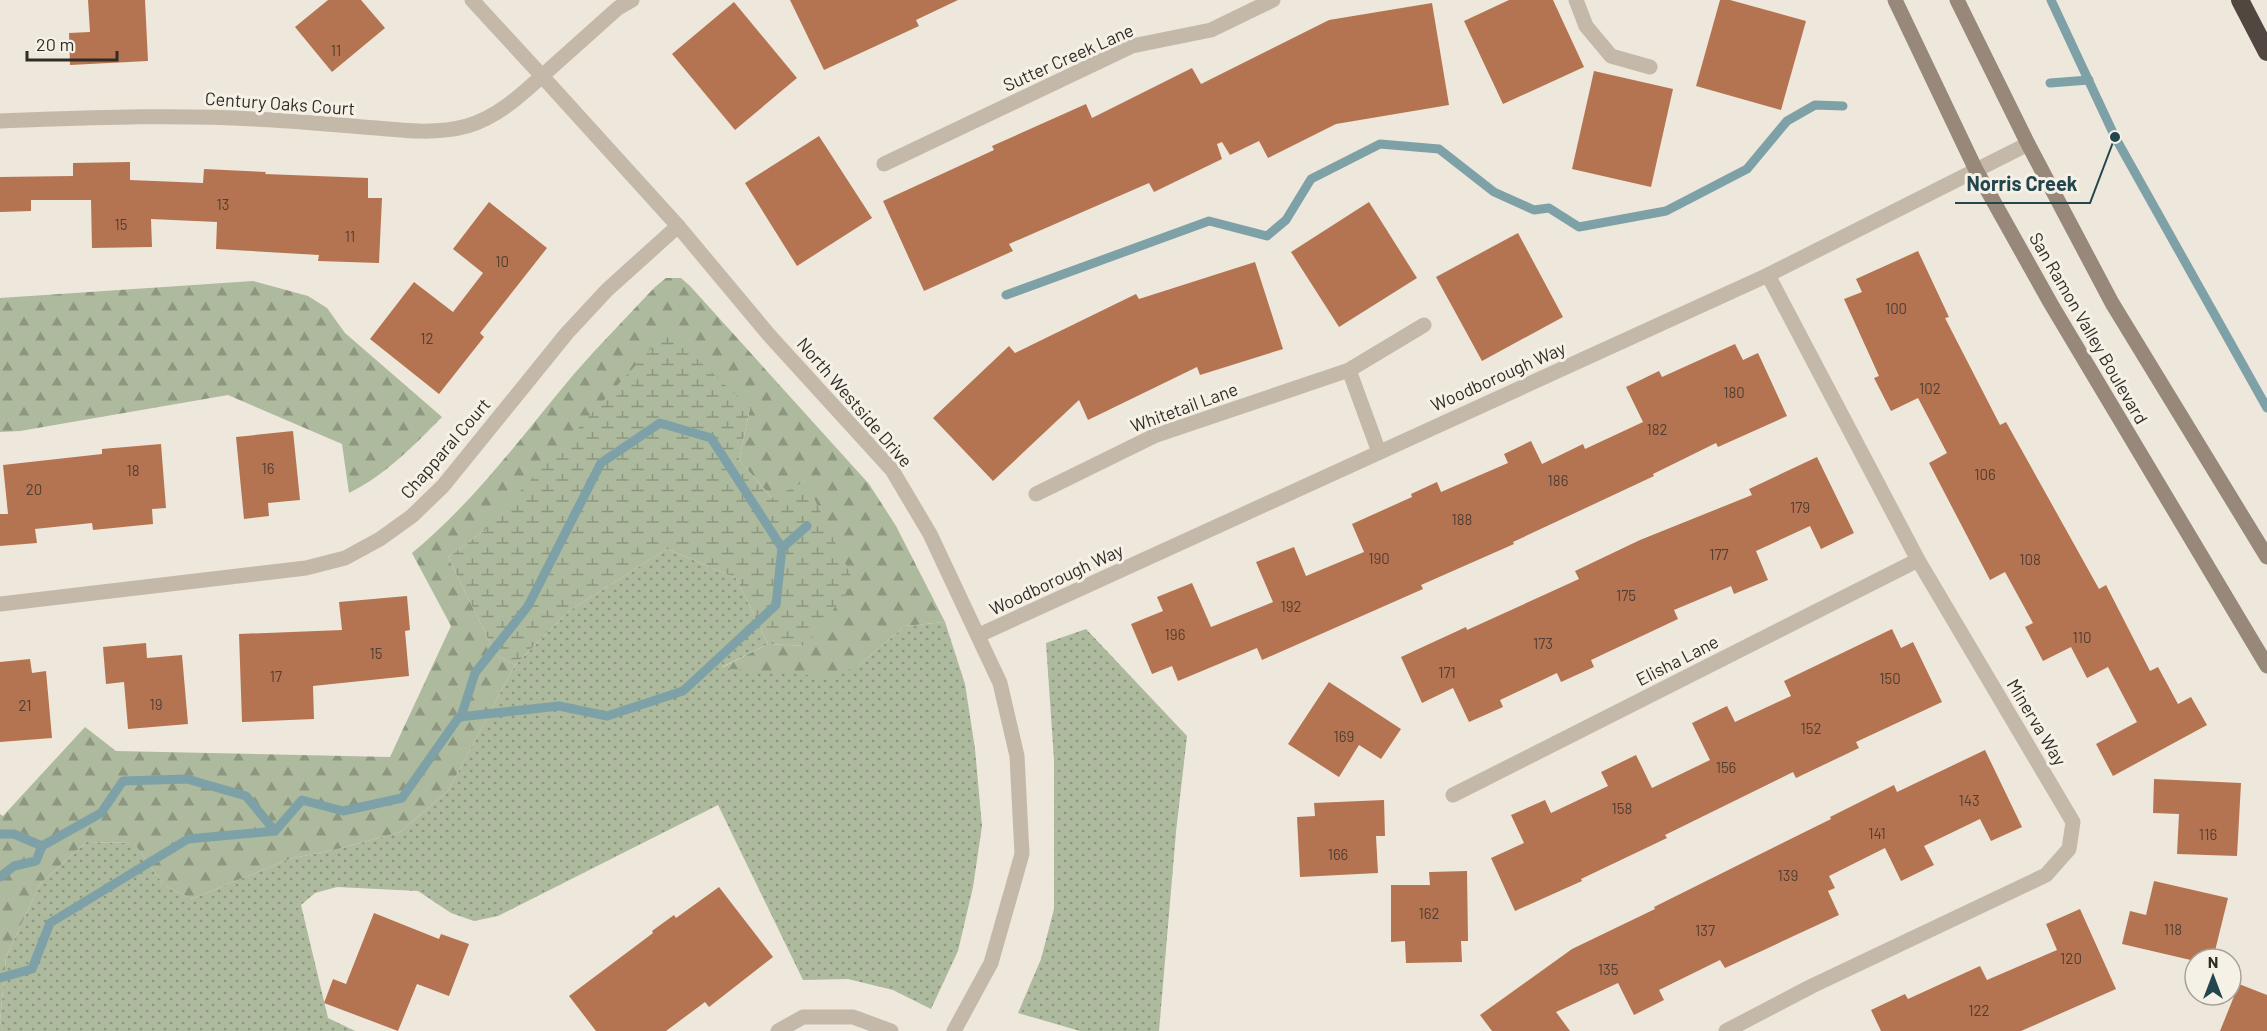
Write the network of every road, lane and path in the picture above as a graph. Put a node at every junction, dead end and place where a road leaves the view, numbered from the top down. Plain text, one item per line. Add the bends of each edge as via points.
1 (472, 0) edge
2 (632, 0) edge
3 (1273, 0) edge
4 (1576, 0) edge
5 (1895, 0) edge
6 (1957, 0) edge
7 (2240, 0) edge
8 (2267, 52) edge
9 (1650, 67) dead end
10 (542, 76) junction
11 (0, 121) edge
12 (2028, 144) junction
13 (884, 165) dead end
14 (1976, 170) junction
15 (678, 226) junction
16 (1768, 274) junction
17 (1424, 325) dead end
18 (1349, 370) junction
19 (1379, 452) junction
20 (1036, 494) dead end
21 (2267, 557) edge
22 (1918, 560) junction
23 (0, 604) edge
24 (979, 635) junction
25 (2267, 666) edge
26 (1453, 795) dead end
27 (778, 1031) edge
28 (891, 1031) edge
29 (954, 1031) edge
30 (1725, 1031) edge

1 - 10 street, North Westside Drive
2 - 10 street
3 - 13 street, Sutter Creek Lane via 1211,30 1132,46
4 - 9 street via 1586,26 1611,56
5 - 14 main road, San Ramon Valley Boulevard
6 - 12 main road, San Ramon Valley Boulevard
7 - 8 highway
10 - 11 street, Century Oaks Court via 494,114 468,126 443,131 176,117
10 - 15 street, North Westside Drive
12 - 14 street, Woodborough Way
12 - 21 main road, San Ramon Valley Boulevard via 2112,303
14 - 16 street, Woodborough Way
14 - 25 main road, San Ramon Valley Boulevard via 2051,304
15 - 23 street, Chapparal Court via 567,333 443,486 412,516 380,539 345,558 306,568
15 - 24 street, North Westside Drive via 892,470 930,534
16 - 19 street, Woodborough Way
16 - 22 street, Minerva Way
17 - 18 street, Whitetail Lane
18 - 19 street
18 - 20 street, Whitetail Lane via 1154,436
19 - 24 street, Woodborough Way
22 - 26 street, Elisha Lane
22 - 30 street, Minerva Way via 2073,822 2069,849 2046,875
24 - 29 street, North Westside Drive via 1000,683 1017,756 1022,854 991,963
27 - 28 street via 803,1017 853,1017

